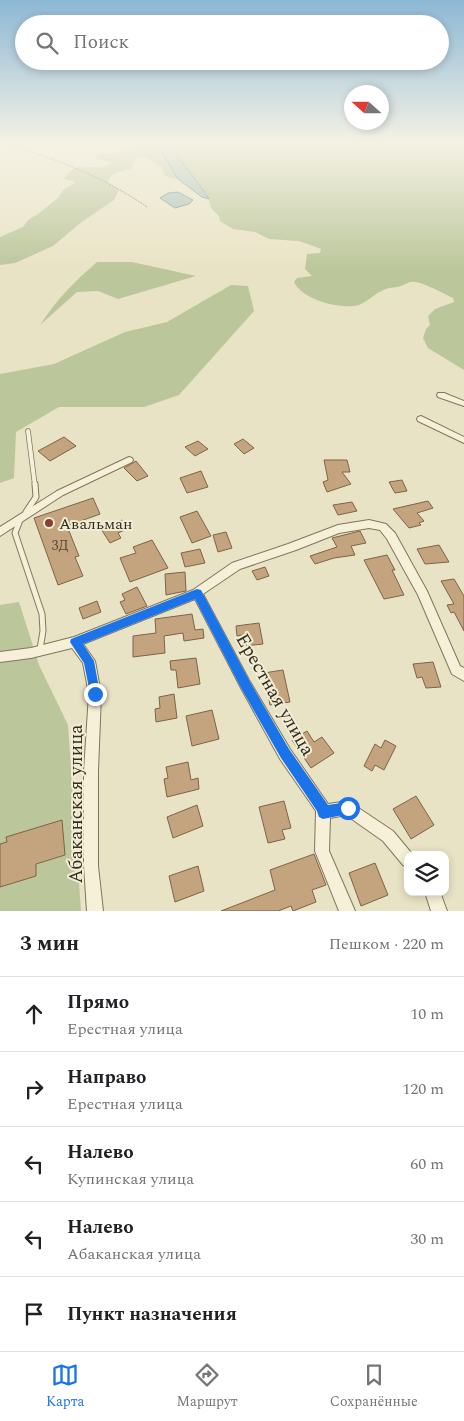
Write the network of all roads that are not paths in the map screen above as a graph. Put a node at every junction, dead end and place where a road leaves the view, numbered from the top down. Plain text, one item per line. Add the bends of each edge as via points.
1 (441, 395) dead end
2 (464, 404) edge
3 (421, 419) dead end
4 (28, 431) dead end
5 (464, 440) edge
6 (129, 460) dead end
7 (21, 519) junction
8 (0, 532) edge
9 (197, 593) junction
10 (75, 642) junction
11 (40, 651) junction
12 (0, 657) edge
13 (464, 675) edge
14 (323, 812) junction
15 (404, 855) edge
16 (433, 896) edge
17 (95, 911) edge
18 (347, 911) edge
19 (439, 911) edge

1 - 2 street
3 - 5 street
4 - 7 lane via 36,497
6 - 7 street via 60,493
7 - 8 street
7 - 11 lane via 15,533 42,614
9 - 10 street
9 - 13 street via 236,566 338,529 369,524 383,527 408,564 456,670
9 - 14 street, Ерестная улица via 280,746
10 - 11 street
10 - 17 street, Абаканская улица via 89,661 95,694 91,866
11 - 12 street
14 - 15 street via 348,808 388,836
14 - 18 street via 322,851
16 - 19 street

